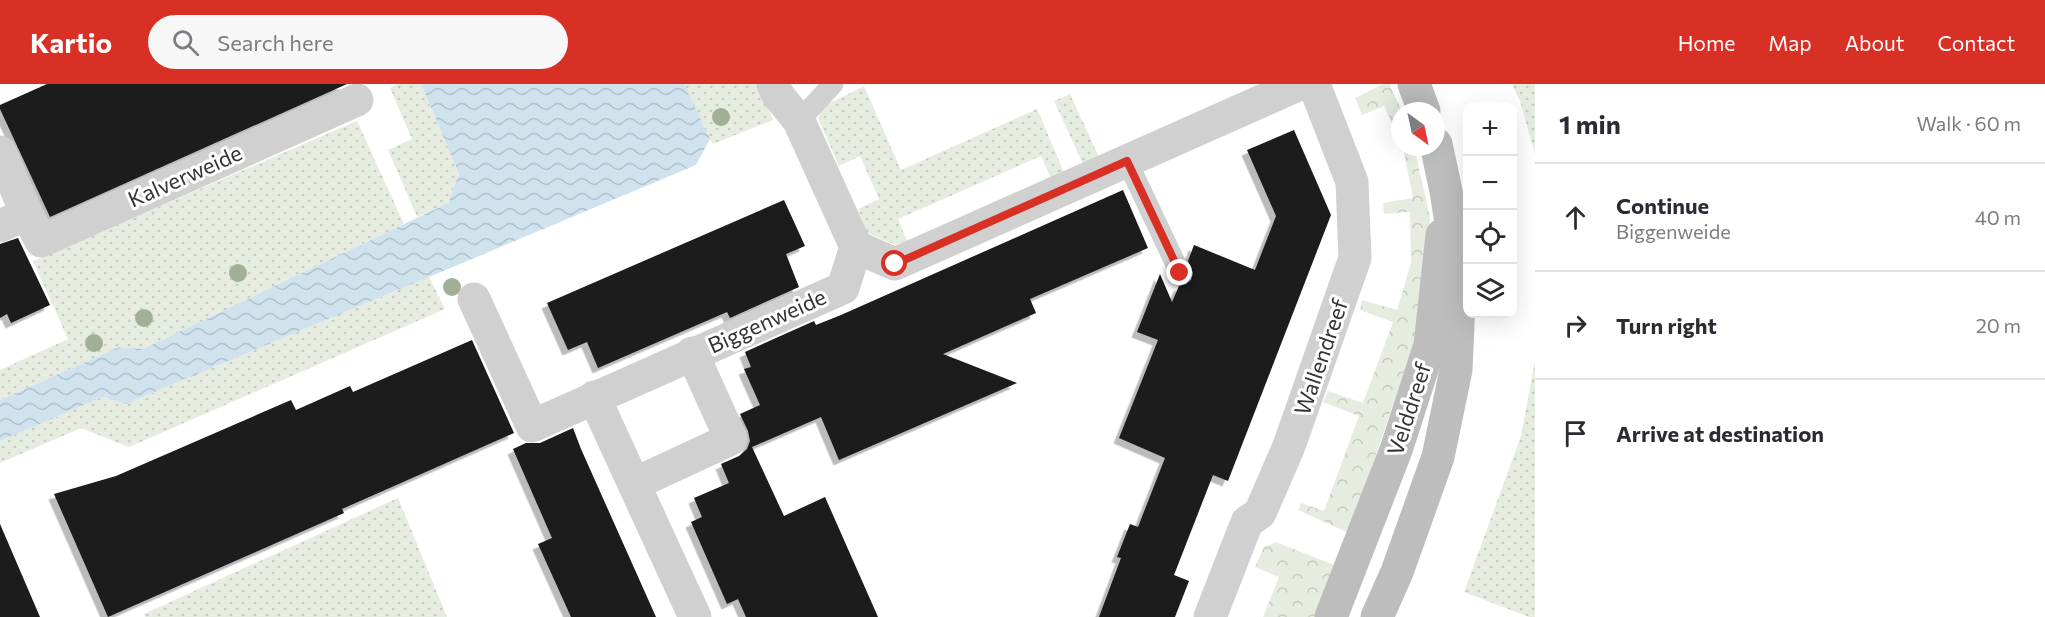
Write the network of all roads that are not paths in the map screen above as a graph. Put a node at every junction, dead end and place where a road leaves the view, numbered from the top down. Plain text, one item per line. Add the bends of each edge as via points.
1 (773, 84) edge
2 (833, 84) edge
3 (1300, 84) edge
4 (1314, 84) edge
5 (1414, 84) edge
6 (357, 100) dead end
7 (1421, 102) edge
8 (799, 121) junction
9 (0, 152) edge
10 (1438, 156) edge
11 (1127, 161) junction
12 (1446, 191) junction
13 (13, 220) edge
14 (856, 247) junction
15 (1180, 273) dead end
16 (474, 299) dead end
17 (692, 353) junction
18 (594, 397) junction
19 (634, 484) junction
20 (695, 617) edge
21 (1210, 617) edge
22 (1330, 617) edge
23 (1377, 617) edge

1 - 8 street
2 - 8 lane
3 - 11 street
4 - 21 street, Wallendreef via 1352,182 1355,258 1289,446 1260,513 1247,522
5 - 7 street
6 - 13 street, Kalverweide via 41,241
8 - 14 street
9 - 13 street, Kalverweide
10 - 12 street, Velddreef
11 - 14 street via 895,264
11 - 15 lane
12 - 22 street, Velddreef via 1430,345 1396,450
12 - 23 street, Velddreef via 1460,281 1456,370 1438,457
14 - 17 street, Biggenweide via 843,288
16 - 18 street, Biggenweide via 532,426
17 - 18 street, Biggenweide
17 - 19 street via 731,439
18 - 19 street
19 - 20 street

